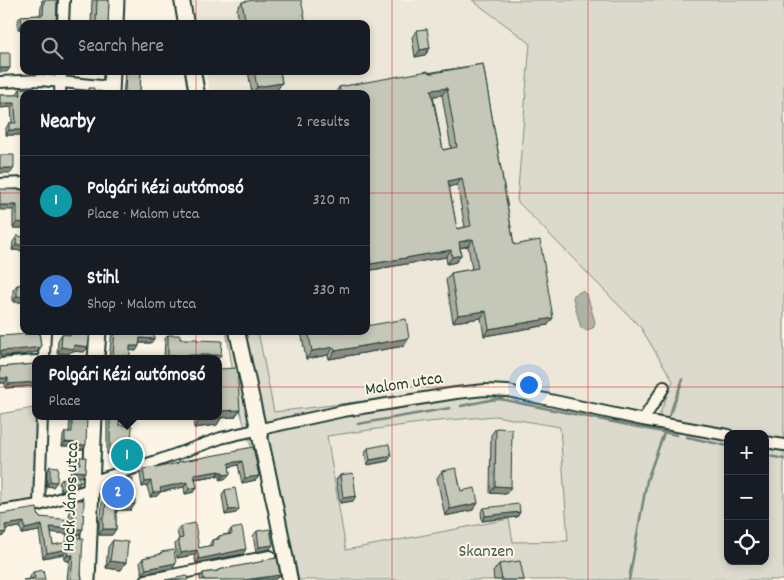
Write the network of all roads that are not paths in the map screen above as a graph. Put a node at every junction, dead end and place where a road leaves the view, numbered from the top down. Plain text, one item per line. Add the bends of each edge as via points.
1 (64, 0) edge
2 (116, 0) edge
3 (182, 0) edge
4 (63, 20) edge
5 (114, 20) edge
6 (185, 20) edge
7 (61, 75) edge
8 (112, 75) edge
9 (194, 75) edge
10 (0, 82) edge
11 (60, 82) junction
12 (60, 90) edge
13 (111, 90) edge
14 (196, 90) edge
15 (20, 183) edge
16 (0, 184) edge
17 (45, 335) edge
18 (98, 335) edge
19 (238, 335) edge
20 (44, 355) edge
21 (96, 355) edge
22 (32, 361) edge
23 (0, 364) edge
24 (664, 387) dead end
25 (42, 420) edge
26 (94, 420) edge
27 (643, 420) junction
28 (258, 429) junction
29 (724, 434) edge
30 (769, 443) edge
31 (784, 445) edge
32 (91, 486) junction
33 (39, 505) junction
34 (0, 511) edge
35 (270, 556) dead end
36 (87, 580) edge
37 (146, 580) edge
38 (290, 580) edge

1 - 4 street
2 - 5 main road
3 - 6 street
7 - 11 street
8 - 13 main road
9 - 14 street
10 - 11 street
11 - 12 street
11 - 13 street
15 - 16 street
17 - 20 street
18 - 21 main road
19 - 28 street
22 - 23 street
24 - 27 street
25 - 33 street
26 - 32 main road, Hock János utca
27 - 28 street, Malom utca via 508,391 485,390 343,411
27 - 29 street, Malom utca
28 - 32 street, Malom utca via 221,438
28 - 38 street
30 - 31 street
32 - 33 street, Malom utca
32 - 36 main road, Hock János utca
33 - 34 street, Malom utca
35 - 37 street

